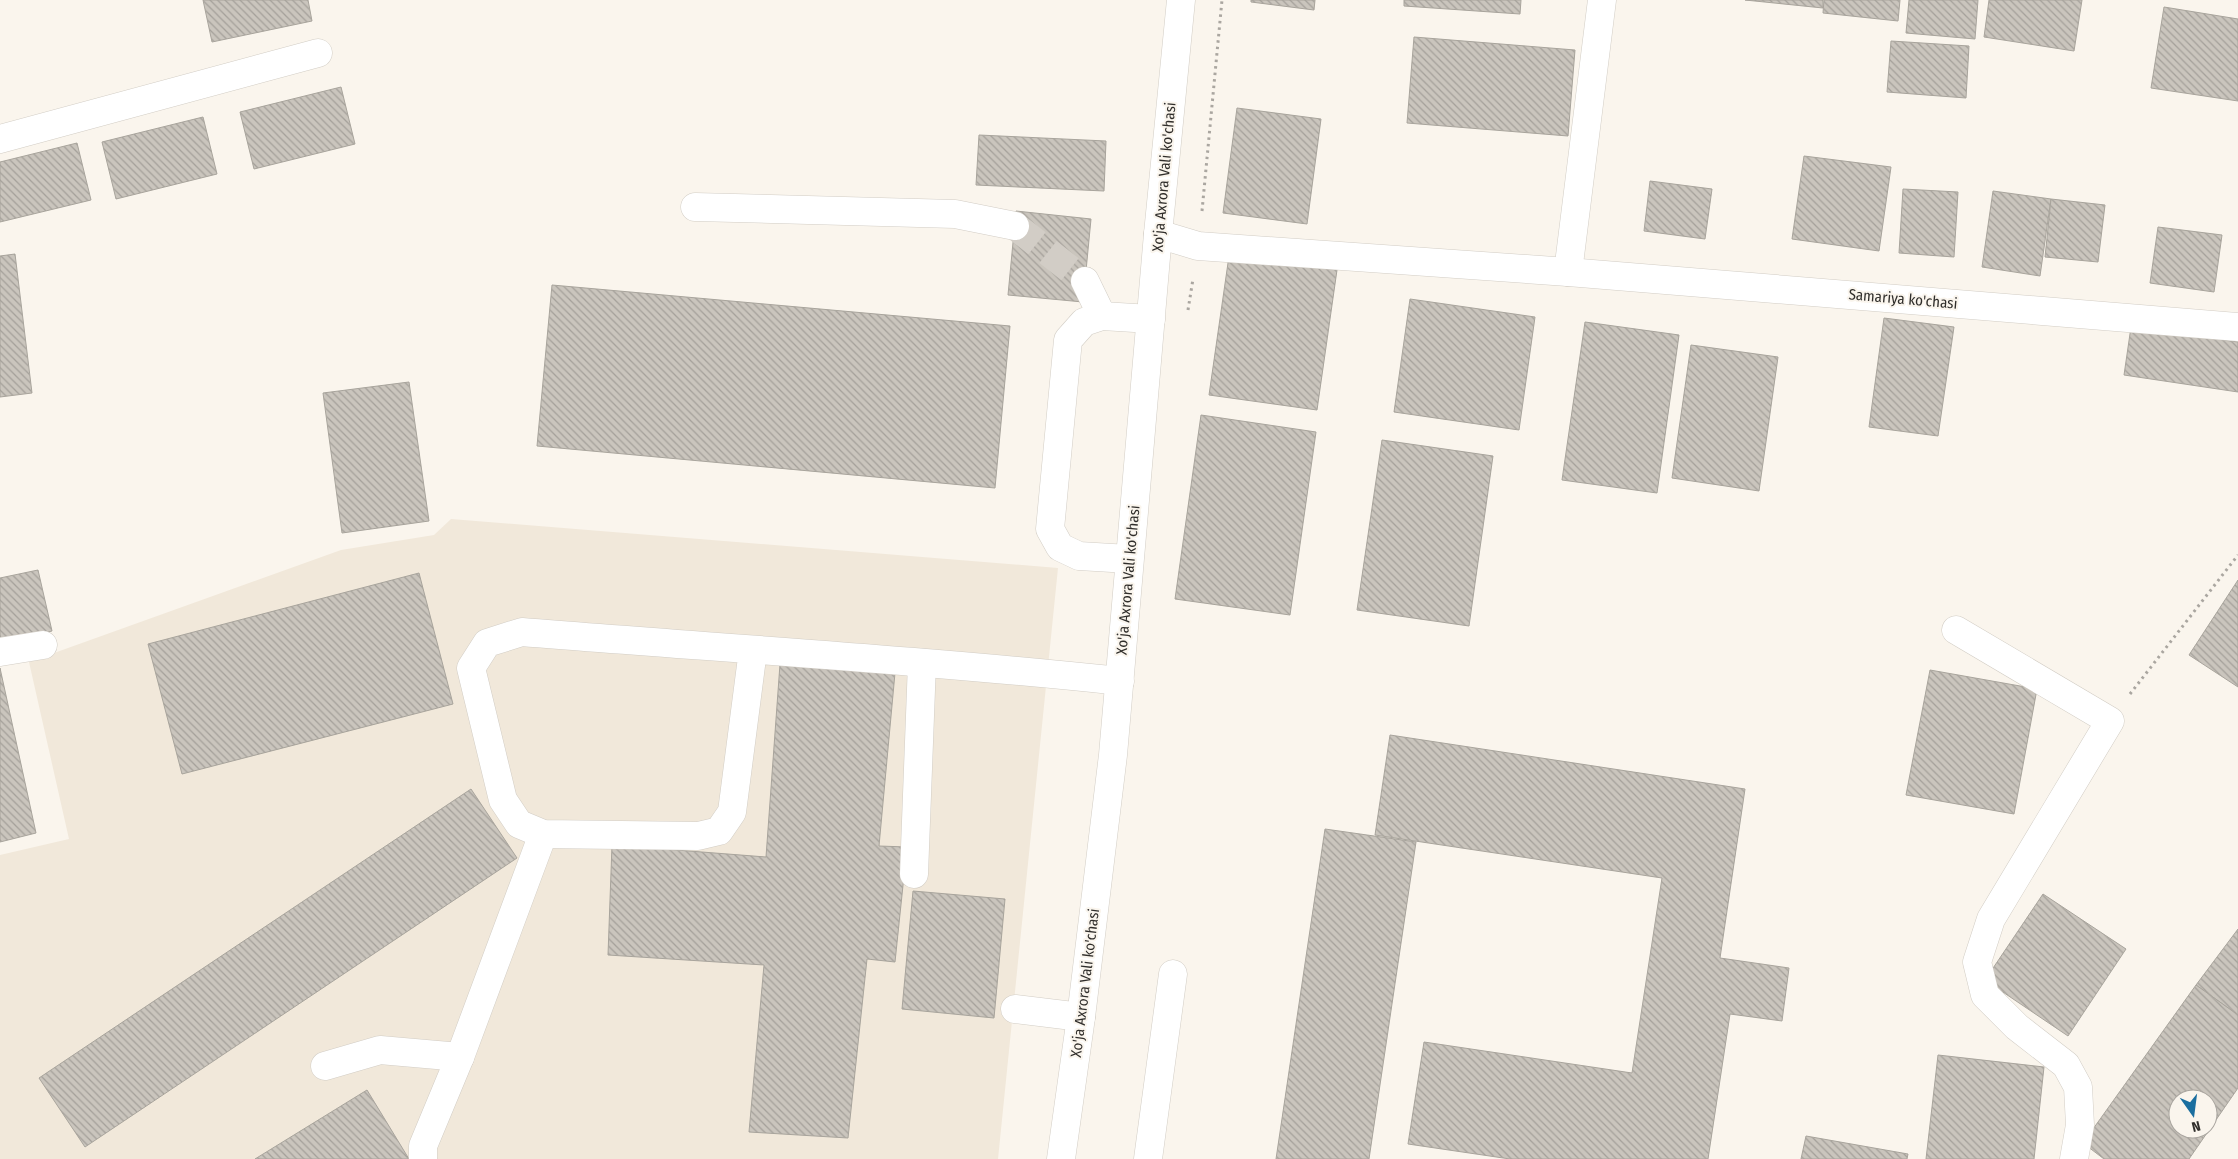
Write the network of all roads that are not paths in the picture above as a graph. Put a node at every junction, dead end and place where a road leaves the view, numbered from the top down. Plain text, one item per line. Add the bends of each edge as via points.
1 (1181, 0) edge
2 (1602, 0) edge
3 (318, 53) dead end
4 (0, 139) edge
5 (695, 206) dead end
6 (1014, 226) tunnel mouth
7 (1158, 234) junction
8 (1568, 272) junction
9 (1085, 281) tunnel mouth
10 (1102, 316) junction
11 (1151, 319) junction
12 (2238, 327) edge
13 (1129, 559) junction
14 (1956, 630) dead end
15 (43, 645) dead end
16 (753, 650) junction
17 (0, 652) edge
18 (922, 664) junction
19 (1120, 681) junction
20 (543, 834) junction
21 (914, 874) dead end
22 (1173, 974) dead end
23 (1016, 1009) dead end
24 (1081, 1017) junction
25 (460, 1058) junction
26 (325, 1066) dead end
27 (423, 1159) edge
28 (1061, 1159) edge
29 (1148, 1159) edge
30 (2074, 1159) edge

1 - 7 street, Xo'ja Axrora Vali ko'chasi
2 - 8 street
3 - 4 street
5 - 6 street via 955,214
7 - 8 street, Samariya ko'chasi via 1198,246
7 - 11 street, Xo'ja Axrora Vali ko'chasi
8 - 12 street, Samariya ko'chasi
9 - 10 street
10 - 11 street
10 - 13 street via 1084,322 1068,340 1050,530 1060,547 1079,556
11 - 13 street, Xo'ja Axrora Vali ko'chasi
13 - 19 street, Xo'ja Axrora Vali ko'chasi
14 - 30 street via 2110,721 1991,920 1978,962 1985,995 2017,1027 2066,1065 2078,1087 2080,1125
15 - 17 street
16 - 18 street
16 - 20 street via 732,812 719,831 698,836
16 - 20 street via 522,632 487,643 471,668 503,800 519,824
18 - 19 street
18 - 21 street
19 - 24 street, Xo'ja Axrora Vali ko'chasi
20 - 25 street
22 - 29 street
23 - 24 street
24 - 28 street, Xo'ja Axrora Vali ko'chasi
25 - 26 street via 380,1050
25 - 27 street via 423,1146

